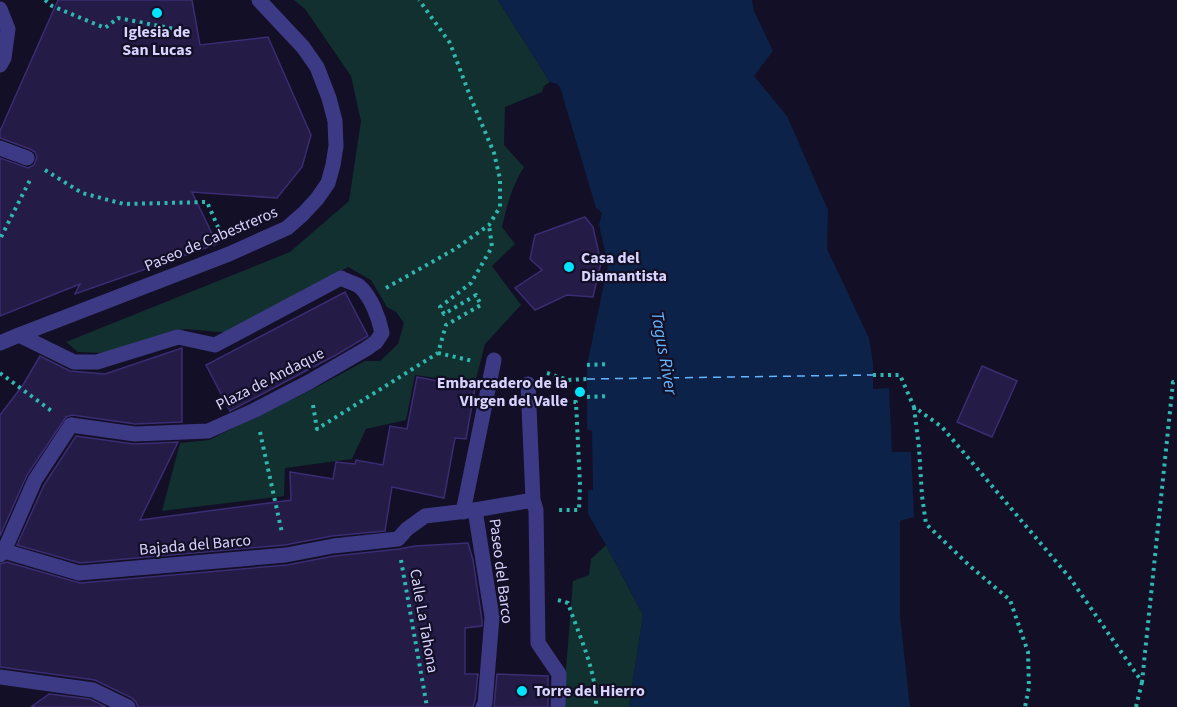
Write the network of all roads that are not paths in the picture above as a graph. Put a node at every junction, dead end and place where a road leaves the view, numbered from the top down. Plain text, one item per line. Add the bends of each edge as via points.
1 (259, 0) edge
2 (0, 9) edge
3 (0, 65) edge
4 (0, 148) edge
5 (23, 156) road end
6 (19, 335) junction
7 (0, 343) edge
8 (494, 363) road end
9 (528, 384) dead end
10 (533, 500) junction
11 (469, 511) junction
12 (2, 553) edge
13 (0, 677) edge
14 (128, 707) edge
15 (483, 707) edge
16 (558, 707) edge

1 - 6 street, Paseo de Cabestreros via 303,47 317,67 329,98 336,146 328,183 317,199 286,228
2 - 3 street via 8,29
4 - 5 street
6 - 7 street, Paseo de Cabestreros
6 - 12 street, Plaza de Andaque via 74,362 97,362 178,337 215,345 341,278 358,286 368,298 382,333 376,342 309,382 208,431 135,434 71,426 35,480
8 - 11 street
9 - 10 street
10 - 11 street
10 - 16 street via 538,643 559,674
11 - 12 street, Bajada del Barco via 425,516 398,539 286,555 80,573
11 - 15 street, Paseo del Barco via 492,617
13 - 14 street via 93,690

